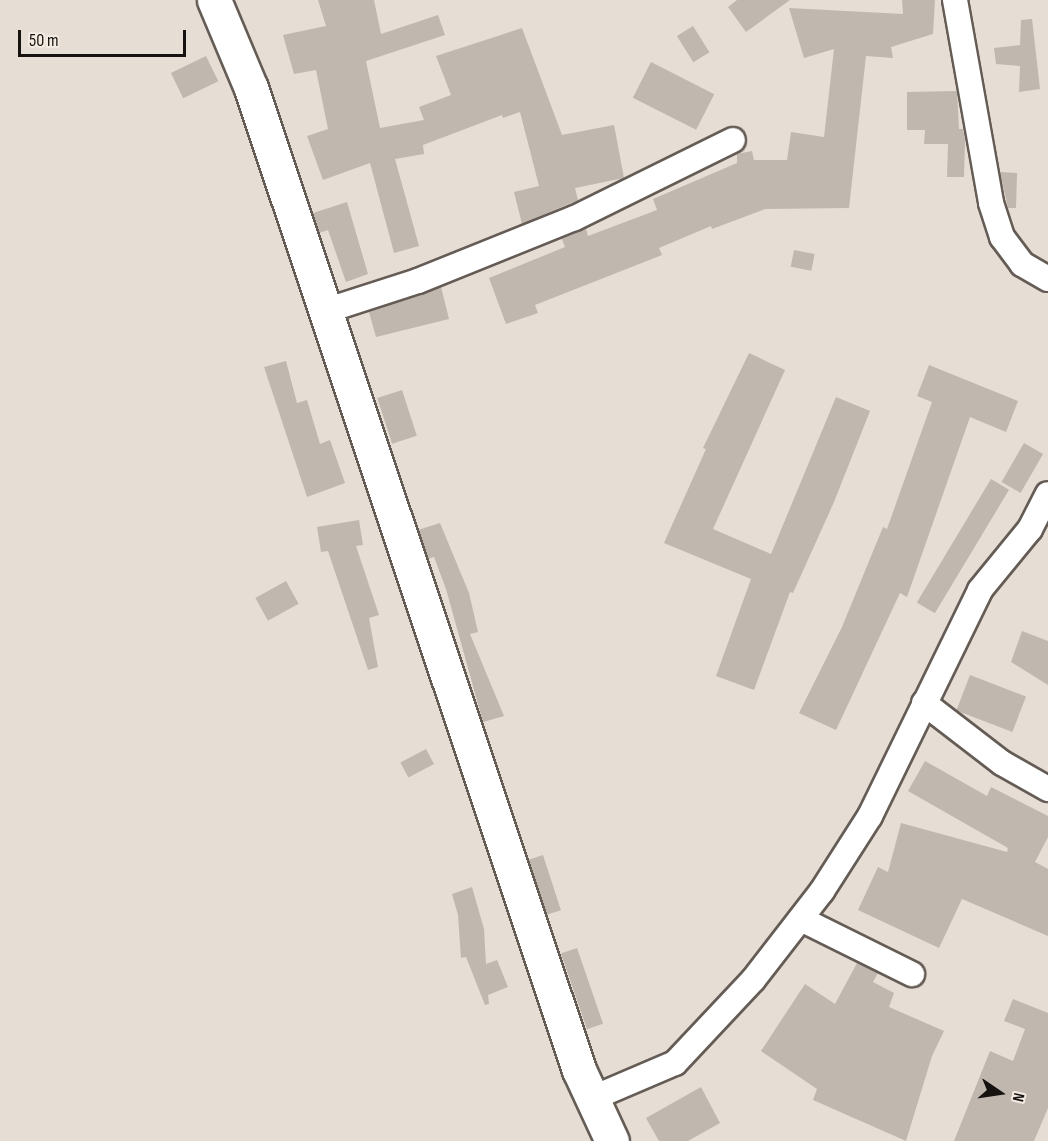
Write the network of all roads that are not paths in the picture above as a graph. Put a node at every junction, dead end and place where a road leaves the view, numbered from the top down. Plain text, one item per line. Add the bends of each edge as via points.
1 (213, 0) edge
2 (956, 0) edge
3 (733, 140) dead end
4 (1048, 279) edge
5 (325, 311) junction
6 (1048, 494) edge
7 (924, 703) junction
8 (1048, 789) edge
9 (801, 919) junction
10 (912, 974) dead end
11 (593, 1098) junction
12 (612, 1141) edge

1 - 5 main road via 251,88
2 - 4 street via 991,203 1002,237 1022,264
3 - 5 street via 575,218 417,281
5 - 11 main road via 494,823 579,1070
6 - 7 street via 1030,529 980,590
7 - 8 street via 1002,763
7 - 9 street via 870,816
9 - 10 street
9 - 11 street via 753,980 675,1063
11 - 12 main road

